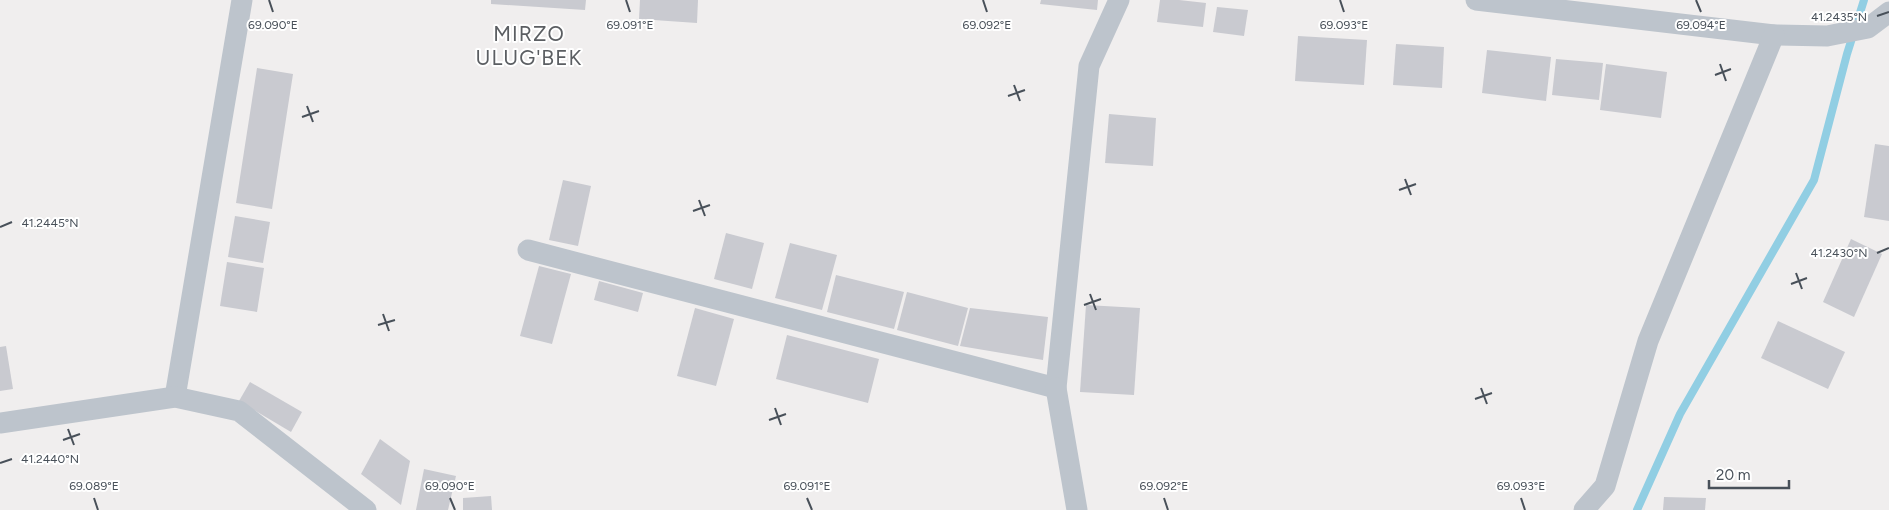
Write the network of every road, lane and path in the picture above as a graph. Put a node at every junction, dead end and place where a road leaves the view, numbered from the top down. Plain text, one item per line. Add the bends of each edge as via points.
1 (242, 0) edge
2 (1118, 0) edge
3 (1476, 0) edge
4 (1889, 12) edge
5 (1774, 35) junction
6 (528, 250) dead end
7 (1056, 388) junction
8 (175, 397) junction
9 (0, 423) edge
10 (366, 510) edge
11 (1077, 510) edge
12 (1584, 510) edge

1 - 8 street
2 - 7 street via 1089,66
3 - 5 street
4 - 5 street via 1868,28 1827,36
5 - 12 street via 1648,341 1605,486
6 - 7 street
7 - 11 street
8 - 9 street
8 - 10 street via 239,411

